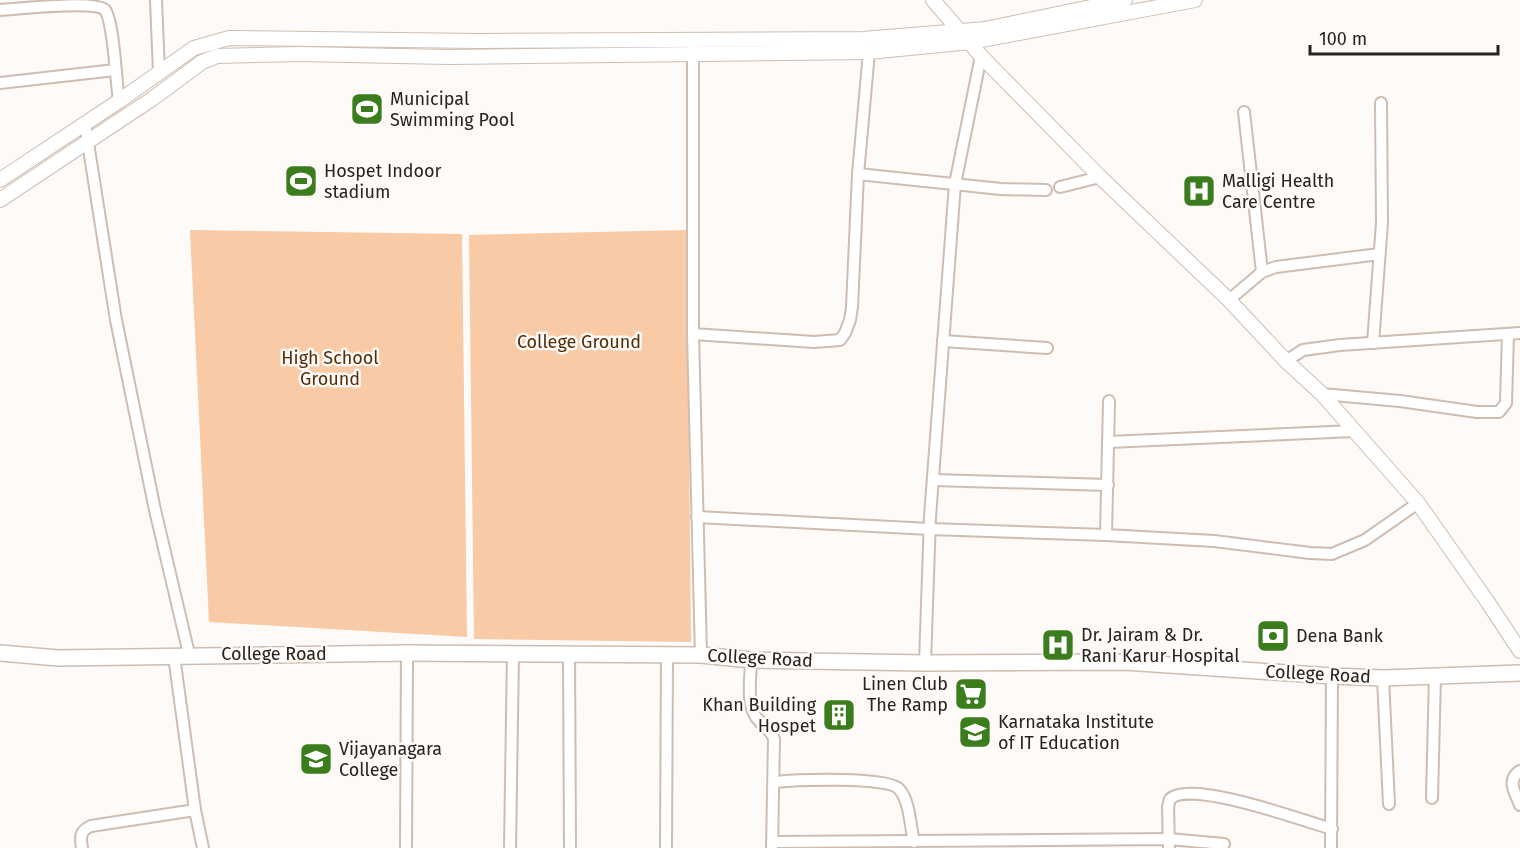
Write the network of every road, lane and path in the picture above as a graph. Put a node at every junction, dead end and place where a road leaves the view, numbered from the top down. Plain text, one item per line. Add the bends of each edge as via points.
1 (156, 0) edge
2 (933, 0) edge
3 (1125, 0) edge
4 (1195, 0) edge
5 (0, 10) edge
6 (959, 30) junction
7 (971, 42) junction
8 (693, 46) junction
9 (869, 52) junction
10 (981, 56) junction
11 (115, 70) junction
12 (159, 73) junction
13 (0, 83) edge
14 (119, 101) junction
15 (1381, 103) dead end
16 (1244, 112) dead end
17 (85, 124) junction
18 (88, 142) junction
19 (858, 174) junction
20 (1100, 177) junction
21 (0, 180) edge
22 (955, 184) junction
23 (1060, 187) dead end
24 (1046, 190) dead end
25 (0, 200) edge
26 (1379, 254) junction
27 (1262, 272) junction
28 (1229, 300) junction
29 (1520, 333) edge
30 (693, 334) junction
31 (1508, 334) junction
32 (943, 341) junction
33 (1373, 343) junction
34 (1047, 348) dead end
35 (1286, 361) junction
36 (1322, 393) junction
37 (1109, 401) dead end
38 (1354, 431) junction
39 (1108, 442) junction
40 (933, 480) junction
41 (1108, 485) junction
42 (1418, 503) junction
43 (697, 517) junction
44 (930, 529) junction
45 (1106, 535) junction
46 (1520, 651) edge
47 (0, 653) edge
48 (407, 653) junction
49 (513, 654) junction
50 (569, 654) junction
51 (182, 655) junction
52 (701, 655) junction
53 (668, 656) junction
54 (751, 660) junction
55 (925, 663) junction
56 (1517, 674) edge
57 (1435, 675) junction
58 (1332, 676) junction
59 (1383, 678) junction
60 (1520, 771) edge
61 (775, 782) junction
62 (1432, 798) dead end
63 (1389, 804) dead end
64 (1520, 805) edge
65 (195, 810) junction
66 (1332, 830) junction
67 (914, 842) junction
68 (1169, 843) edge
69 (991, 844) edge
70 (1224, 844) dead end
71 (772, 845) edge
72 (82, 848) edge
73 (203, 848) edge
74 (406, 848) edge
75 (510, 848) edge
76 (570, 848) edge
77 (666, 848) edge
78 (1331, 848) edge

1 - 12 street
2 - 6 street
3 - 6 street via 985,29
4 - 7 street
5 - 11 street via 83,3 101,6 111,26
6 - 7 street
6 - 8 street via 863,39
7 - 9 street
7 - 10 street
8 - 9 street
8 - 12 street via 229,38 194,48
8 - 18 street via 449,57 217,56 202,62
8 - 30 street
9 - 19 street
10 - 20 street
10 - 22 street
11 - 13 street
11 - 14 street
12 - 14 street
14 - 17 street
15 - 26 street
16 - 27 street
17 - 18 street
17 - 21 street
18 - 25 street
18 - 51 street via 116,320
19 - 22 street
19 - 30 street via 852,307 848,327 840,340 804,342
20 - 23 street
20 - 28 street
22 - 24 street
22 - 32 street
26 - 27 street via 1284,265
26 - 33 street
27 - 28 street
28 - 35 street
29 - 31 street
30 - 43 street
31 - 33 street
31 - 36 street via 1506,403 1499,412
32 - 34 street
32 - 40 street
33 - 35 street via 1303,350
35 - 36 street
36 - 38 street
37 - 39 street
38 - 39 street
38 - 42 street
39 - 41 street
40 - 41 street
40 - 44 street
41 - 45 street
42 - 45 street via 1365,540 1332,554 1214,541
42 - 46 street
43 - 44 street
43 - 52 street
44 - 45 street
44 - 55 street
47 - 51 main road, College Road via 58,658
48 - 49 main road, College Road
48 - 51 main road, College Road
48 - 74 street
49 - 50 main road, College Road
49 - 75 street
50 - 53 main road, College Road
50 - 76 street
51 - 65 street
52 - 53 main road, College Road
52 - 54 main road, College Road
53 - 77 street
54 - 55 main road, College Road
54 - 61 street via 751,705 774,739
55 - 58 main road, College Road via 1125,662
56 - 57 main road, College Road
57 - 59 main road, College Road
57 - 62 street
58 - 59 main road, College Road
58 - 66 street
59 - 63 street
60 - 64 street via 1511,782
61 - 67 street via 809,779 895,785 905,801
61 - 71 street
65 - 72 street via 90,826 81,835
65 - 73 street
66 - 68 street via 1223,797 1195,793 1170,799
66 - 78 street
67 - 69 street
67 - 71 street
68 - 69 street
68 - 70 street

